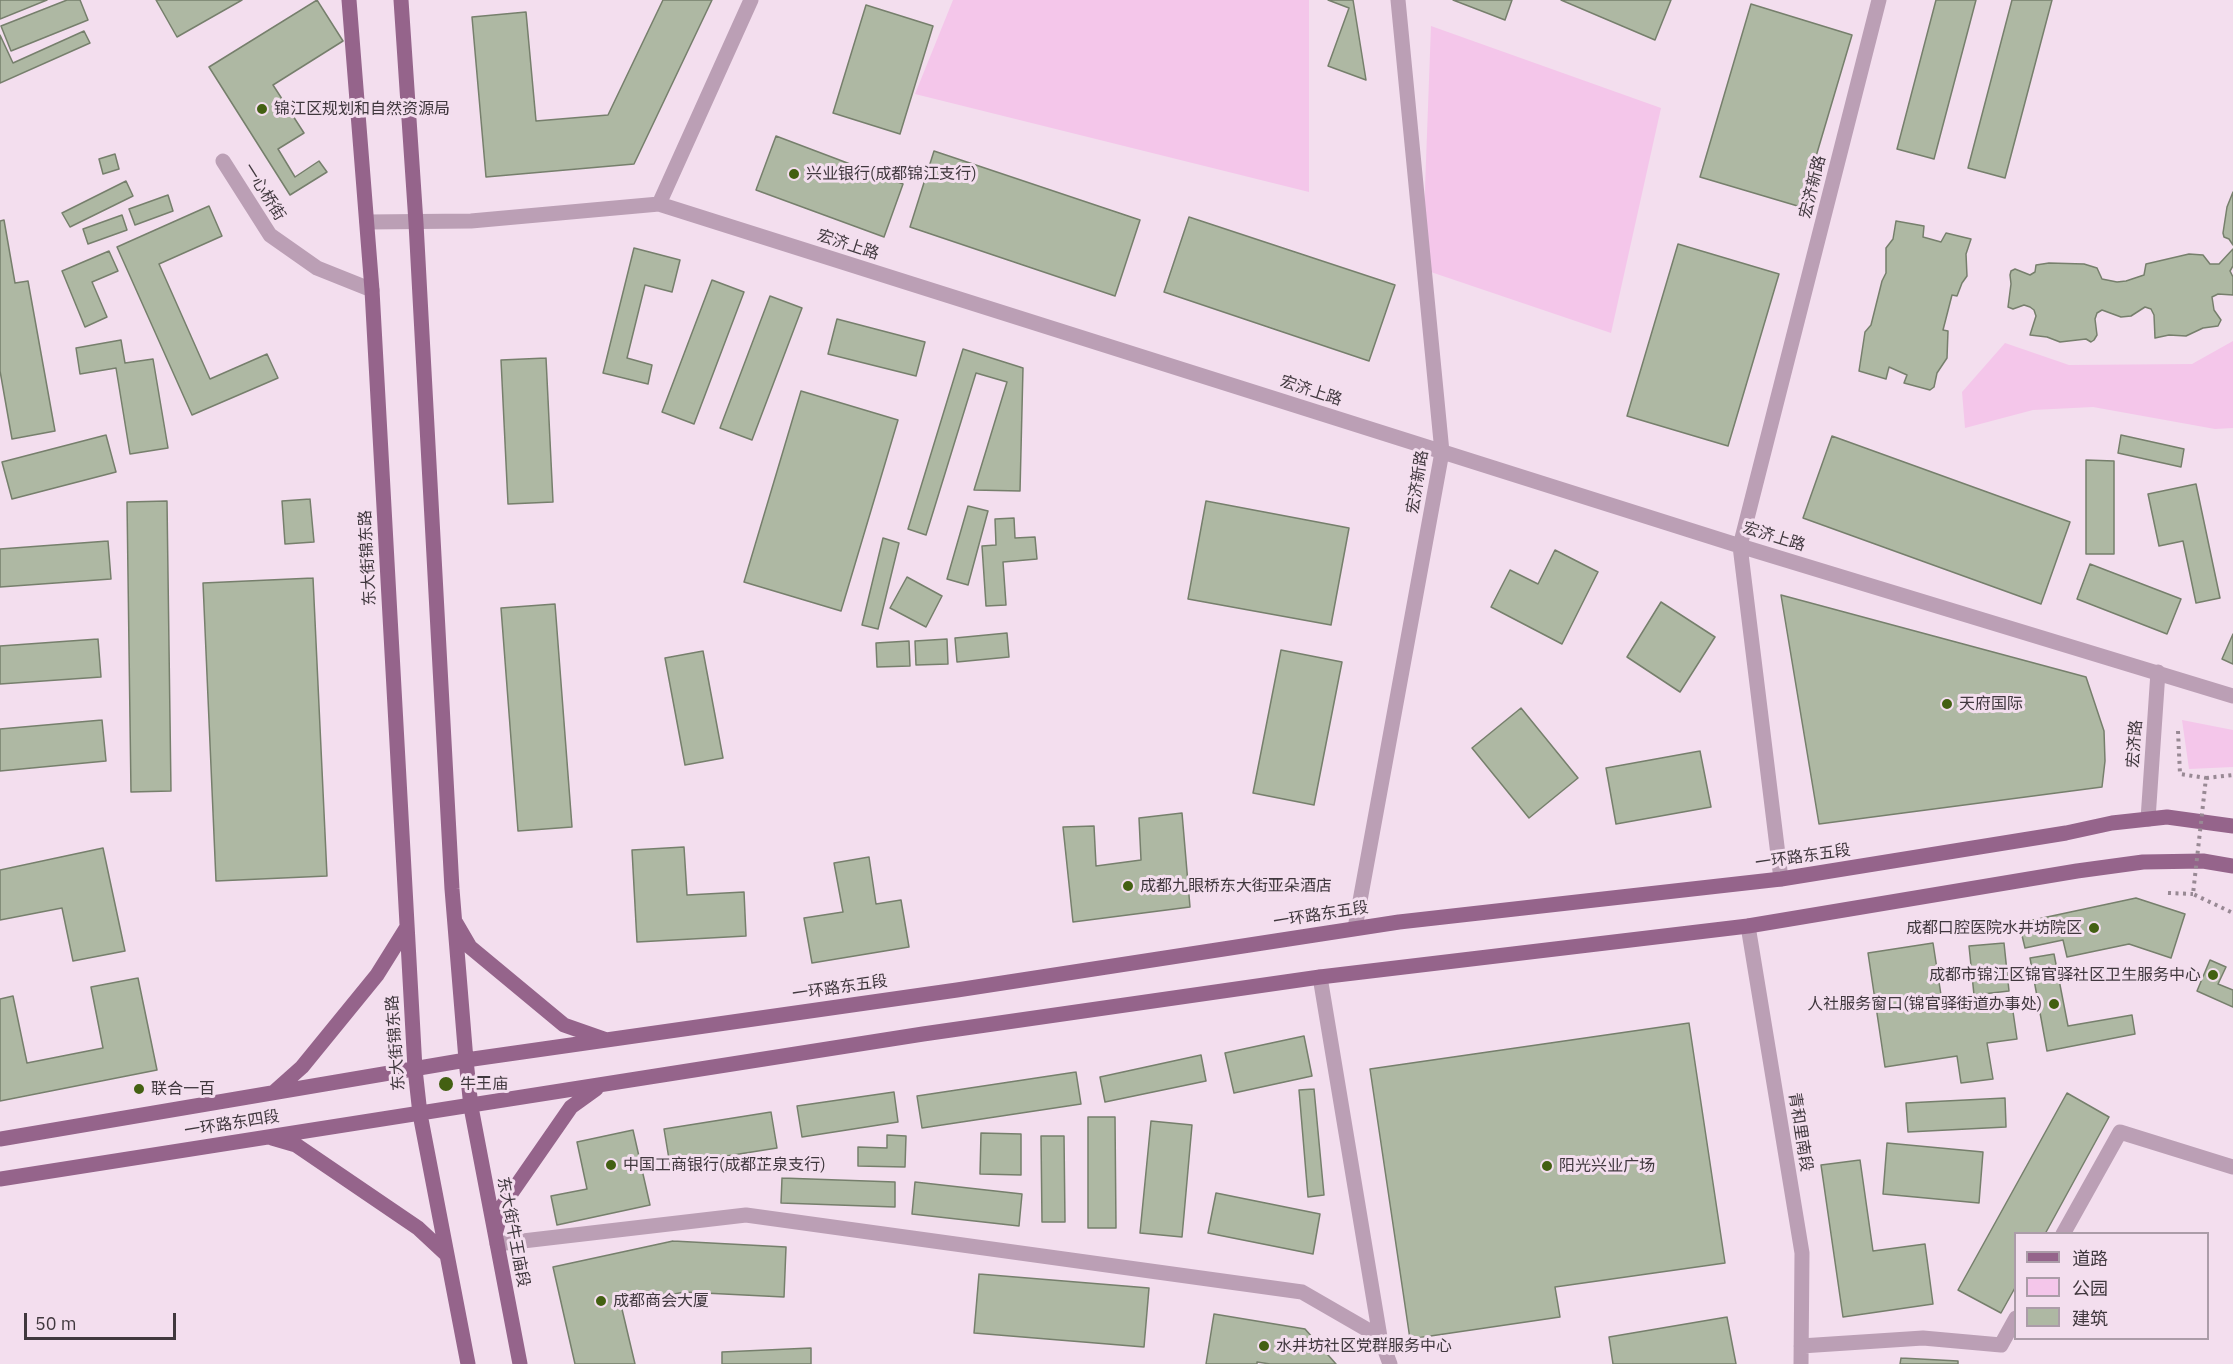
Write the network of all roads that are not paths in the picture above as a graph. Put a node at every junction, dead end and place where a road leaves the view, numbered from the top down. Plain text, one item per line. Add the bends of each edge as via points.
1 (350, 0) edge
2 (401, 0) edge
3 (751, 0) edge
4 (1398, 0) edge
5 (1879, 0) edge
6 (223, 161) dead end
7 (659, 204) junction
8 (367, 222) junction
9 (416, 223) junction
10 (372, 290) junction
11 (1442, 452) junction
12 (1740, 546) junction
13 (2158, 672) junction
14 (2233, 696) edge
15 (2148, 819) junction
16 (2233, 826) edge
17 (2229, 867) edge
18 (1781, 879) junction
19 (454, 919) junction
20 (1748, 926) junction
21 (407, 927) junction
22 (1355, 928) junction
23 (1320, 977) junction
24 (607, 1040) junction
25 (466, 1060) junction
26 (415, 1069) junction
27 (599, 1086) junction
28 (273, 1093) junction
29 (471, 1107) junction
30 (420, 1114) junction
31 (266, 1136) junction
32 (0, 1139) edge
33 (2233, 1167) edge
34 (0, 1179) edge
35 (2064, 1232) edge
36 (496, 1239) junction
37 (447, 1255) junction
38 (2014, 1322) edge
39 (1380, 1337) junction
40 (1801, 1346) junction
41 (468, 1364) edge
42 (520, 1364) edge
43 (1390, 1364) edge
44 (1800, 1364) edge

1 - 8 main road, 东大街锦东路
2 - 9 main road
3 - 7 street
4 - 11 street, 宏济新路
5 - 12 street, 宏济新路
6 - 10 street, 一心桥街 via 270,235 316,268
7 - 9 street, 宏济上路
7 - 11 street, 宏济上路
8 - 9 street, 宏济上路
8 - 10 main road, 东大街锦东路
9 - 19 main road
10 - 21 main road, 东大街锦东路
11 - 12 street, 宏济上路
11 - 22 street, 宏济新路
12 - 13 street, 宏济上路
12 - 18 street, 宏济新路
13 - 14 street, 宏济上路
13 - 15 street, 宏济路
15 - 16 main road, 一环路东五段 via 2167,817
15 - 18 main road, 一环路东五段
17 - 20 main road via 2204,861 2143,862
18 - 22 main road, 一环路东五段
19 - 24 main road via 470,947 564,1025
19 - 25 main road
20 - 23 main road
20 - 40 street, 青和里南段 via 1802,1253
21 - 26 main road, 东大街锦东路
21 - 28 main road via 377,975 302,1067
22 - 24 main road, 一环路东五段
23 - 27 main road
23 - 39 street
24 - 25 main road, 一环路东五段
25 - 26 main road, 一环路东五段
25 - 29 main road
26 - 28 main road, 一环路东四段
26 - 30 main road, 东大街锦东路
27 - 29 main road
27 - 36 main road via 571,1107 503,1205
28 - 32 main road, 一环路东四段
29 - 30 main road, 一环路东四段
29 - 36 main road, 东大街牛王庙段
30 - 31 main road, 一环路东四段
30 - 37 main road
31 - 34 main road, 一环路东四段
31 - 37 main road via 296,1144 418,1228
33 - 35 street via 2120,1132
36 - 39 street via 746,1215 1302,1292
36 - 42 main road, 东大街牛王庙段
37 - 41 main road
38 - 40 street via 2001,1345 1923,1338
39 - 43 street
40 - 44 street, 青和里南段

